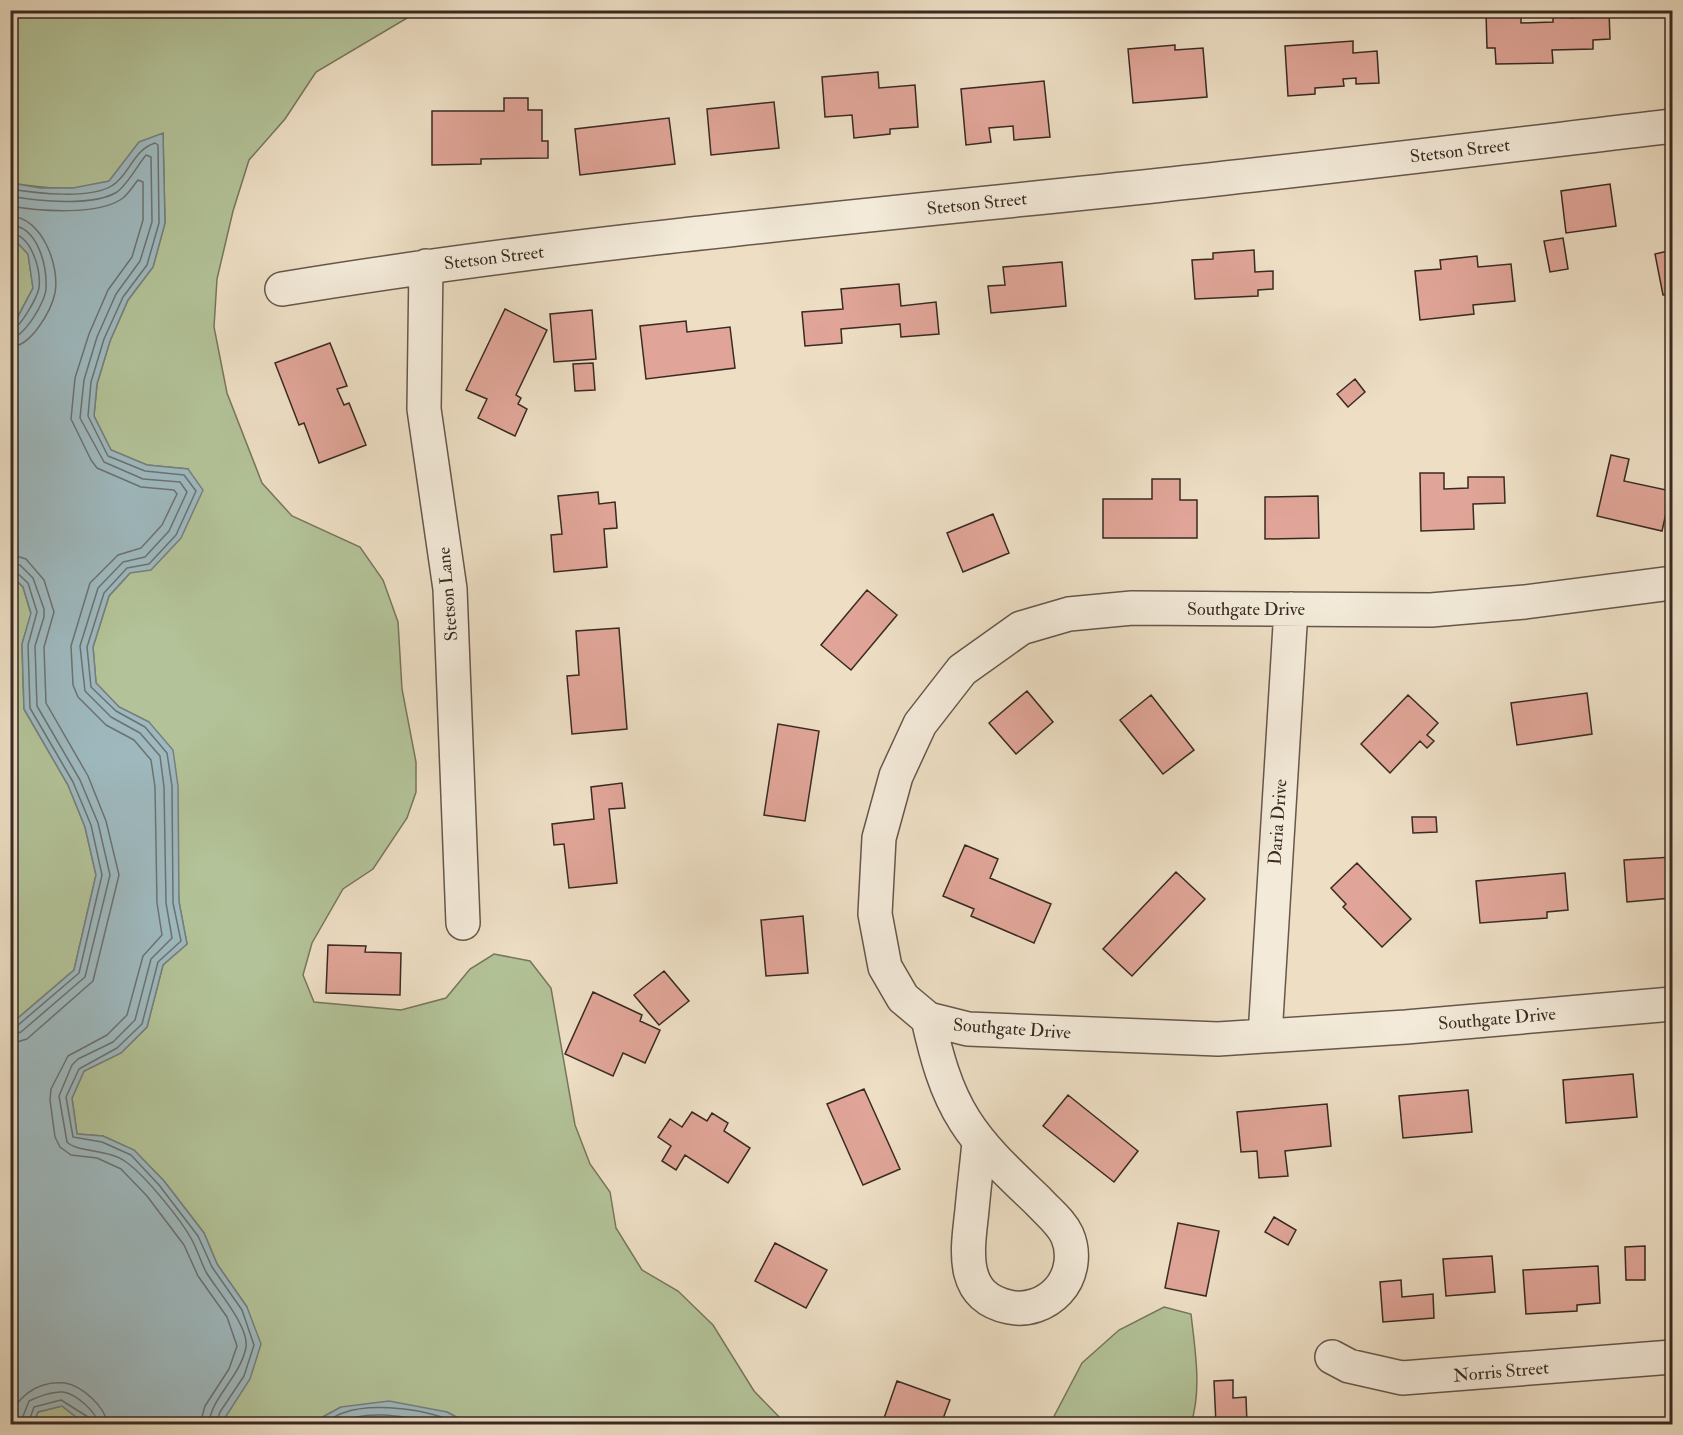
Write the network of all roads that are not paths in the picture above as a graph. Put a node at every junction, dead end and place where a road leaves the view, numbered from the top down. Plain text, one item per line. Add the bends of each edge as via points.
1 (1672, 126) edge
2 (426, 266) junction
3 (282, 289) dead end
4 (1672, 583) edge
5 (1291, 609) junction
6 (463, 923) dead end
7 (1672, 1004) edge
8 (928, 1019) junction
9 (1265, 1036) junction
10 (979, 1142) junction
11 (1332, 1357) dead end
12 (1672, 1357) edge

1 - 2 street, Stetson Street
2 - 3 street, Stetson Street
2 - 6 street, Stetson Lane via 424,409 450,589
4 - 5 street, Southgate Drive via 1431,610
5 - 8 street, Southgate Drive via 1132,608 1069,614 1022,628 962,670 920,724 896,776 879,838 875,914 885,968 903,998
5 - 9 street, Daria Drive
7 - 9 street, Southgate Drive via 1406,1028
8 - 9 street, Southgate Drive via 968,1029 1218,1039
8 - 10 street via 943,1076
10 - 10 street via 967,1256 972,1278 984,1294 1003,1306 1035,1306 1053,1296 1066,1279 1071,1257 1068,1237 1056,1219
11 - 12 street, Norris Street via 1358,1369 1402,1378

